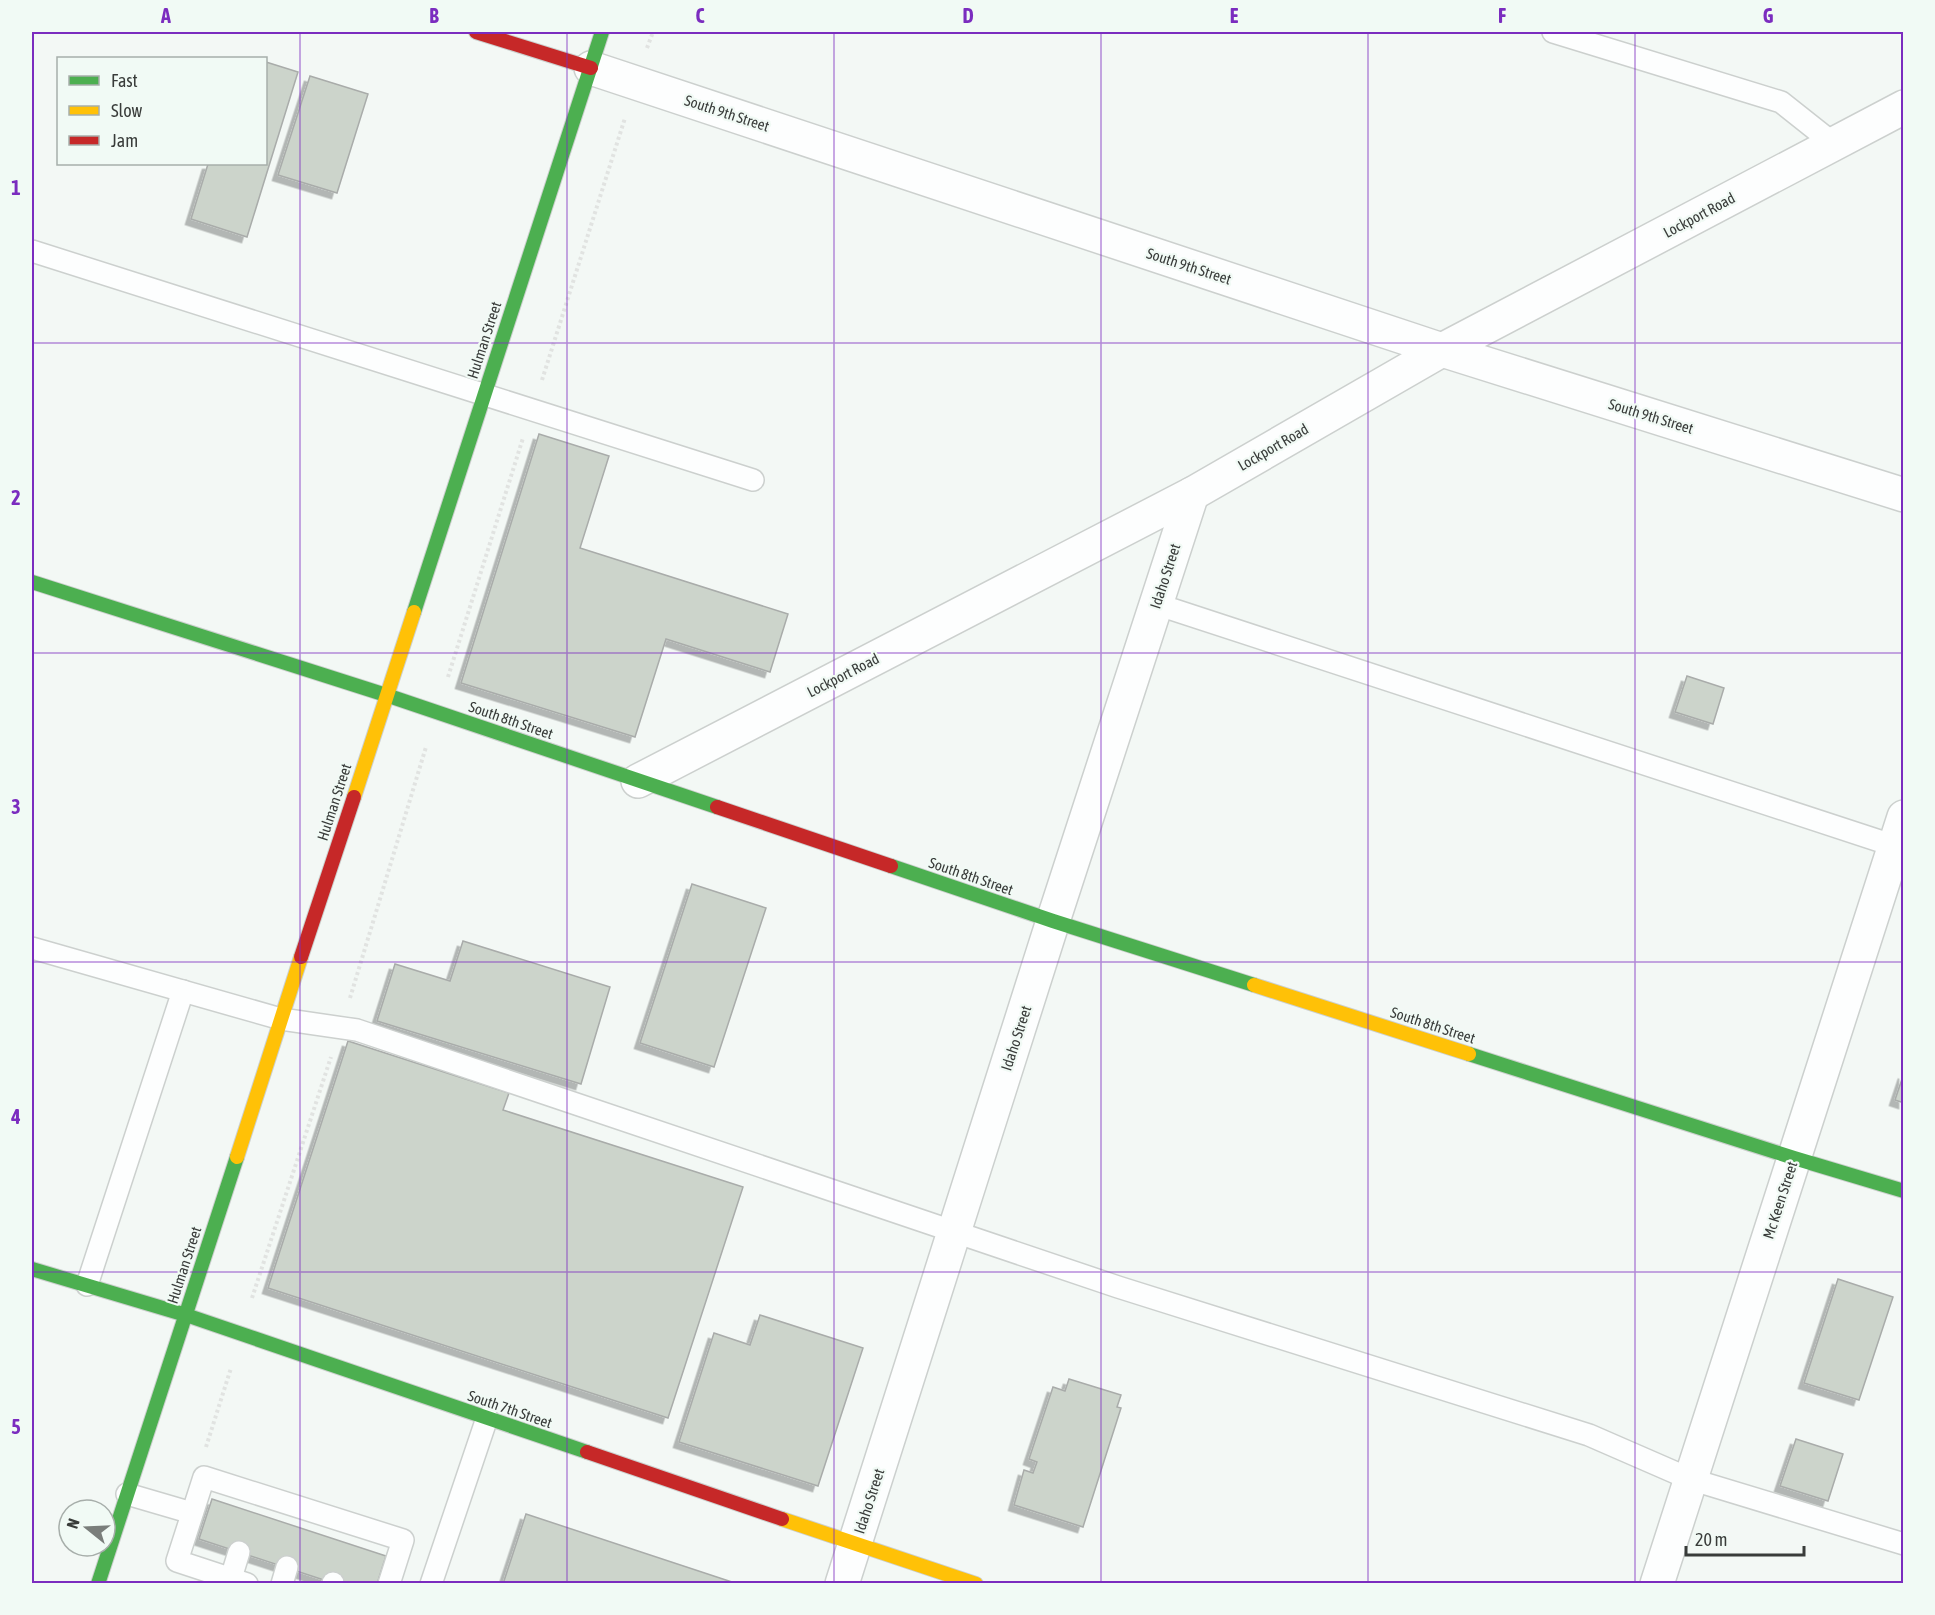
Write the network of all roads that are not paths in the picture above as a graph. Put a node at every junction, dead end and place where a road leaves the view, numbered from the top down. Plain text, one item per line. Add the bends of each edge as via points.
1 (476, 32) edge
2 (602, 32) edge
3 (1553, 32) edge
4 (591, 68) junction
5 (1904, 107) edge
6 (1834, 144) junction
7 (32, 251) edge
8 (1442, 350) junction
9 (484, 396) junction
10 (753, 480) dead end
11 (1192, 494) junction
12 (1904, 495) edge
13 (32, 582) edge
14 (1156, 604) junction
15 (386, 695) junction
16 (638, 781) junction
17 (1900, 838) edge
18 (1053, 921) junction
19 (32, 948) edge
20 (183, 991) junction
21 (281, 1018) junction
22 (1794, 1158) junction
23 (1904, 1191) edge
24 (954, 1232) junction
25 (32, 1269) edge
26 (87, 1285) junction
27 (186, 1315) junction
28 (487, 1418) junction
29 (1690, 1479) junction
30 (127, 1494) junction
31 (192, 1514) junction
32 (855, 1544) junction
33 (1904, 1544) edge
34 (239, 1552) dead end
35 (239, 1581) edge
36 (98, 1584) edge
37 (389, 1584) edge
38 (431, 1584) edge
39 (842, 1584) edge
40 (976, 1584) edge
41 (1657, 1584) edge

1 - 4 street, South 9th Street
2 - 4 street, Hulman Street
3 - 6 lane via 1781,102
4 - 8 street, South 9th Street
4 - 9 street, Hulman Street
5 - 6 street, Lockport Road
6 - 8 street, Lockport Road
7 - 9 lane
8 - 11 street, Lockport Road
8 - 12 street, South 9th Street
9 - 10 lane
9 - 15 street, Hulman Street
11 - 14 street, Idaho Street
11 - 16 street, Lockport Road
13 - 15 street, South 8th Street
14 - 17 lane
14 - 18 street, Idaho Street
15 - 16 street, South 8th Street
15 - 21 street, Hulman Street
16 - 18 street, South 8th Street
17 - 22 street, Mc Keen Street
18 - 22 street, South 8th Street
18 - 24 street, Idaho Street
19 - 20 lane
20 - 21 lane
20 - 26 lane
21 - 24 lane via 357,1030
21 - 27 street, Hulman Street
22 - 23 street, South 8th Street
22 - 29 street, Mc Keen Street
24 - 29 lane via 1589,1435
24 - 32 street, Idaho Street
25 - 26 street, South 7th Street
26 - 27 street, South 7th Street
27 - 28 street, South 7th Street
27 - 30 street, Hulman Street
28 - 32 street, South 7th Street
28 - 38 lane
29 - 33 lane
29 - 41 street, Mc Keen Street
30 - 31 lane
30 - 36 street, Hulman Street
31 - 35 lane via 177,1561
31 - 37 lane via 204,1477 254,1504 350,1534 403,1540
32 - 39 street, Idaho Street
32 - 40 street, South 7th Street
34 - 35 lane

